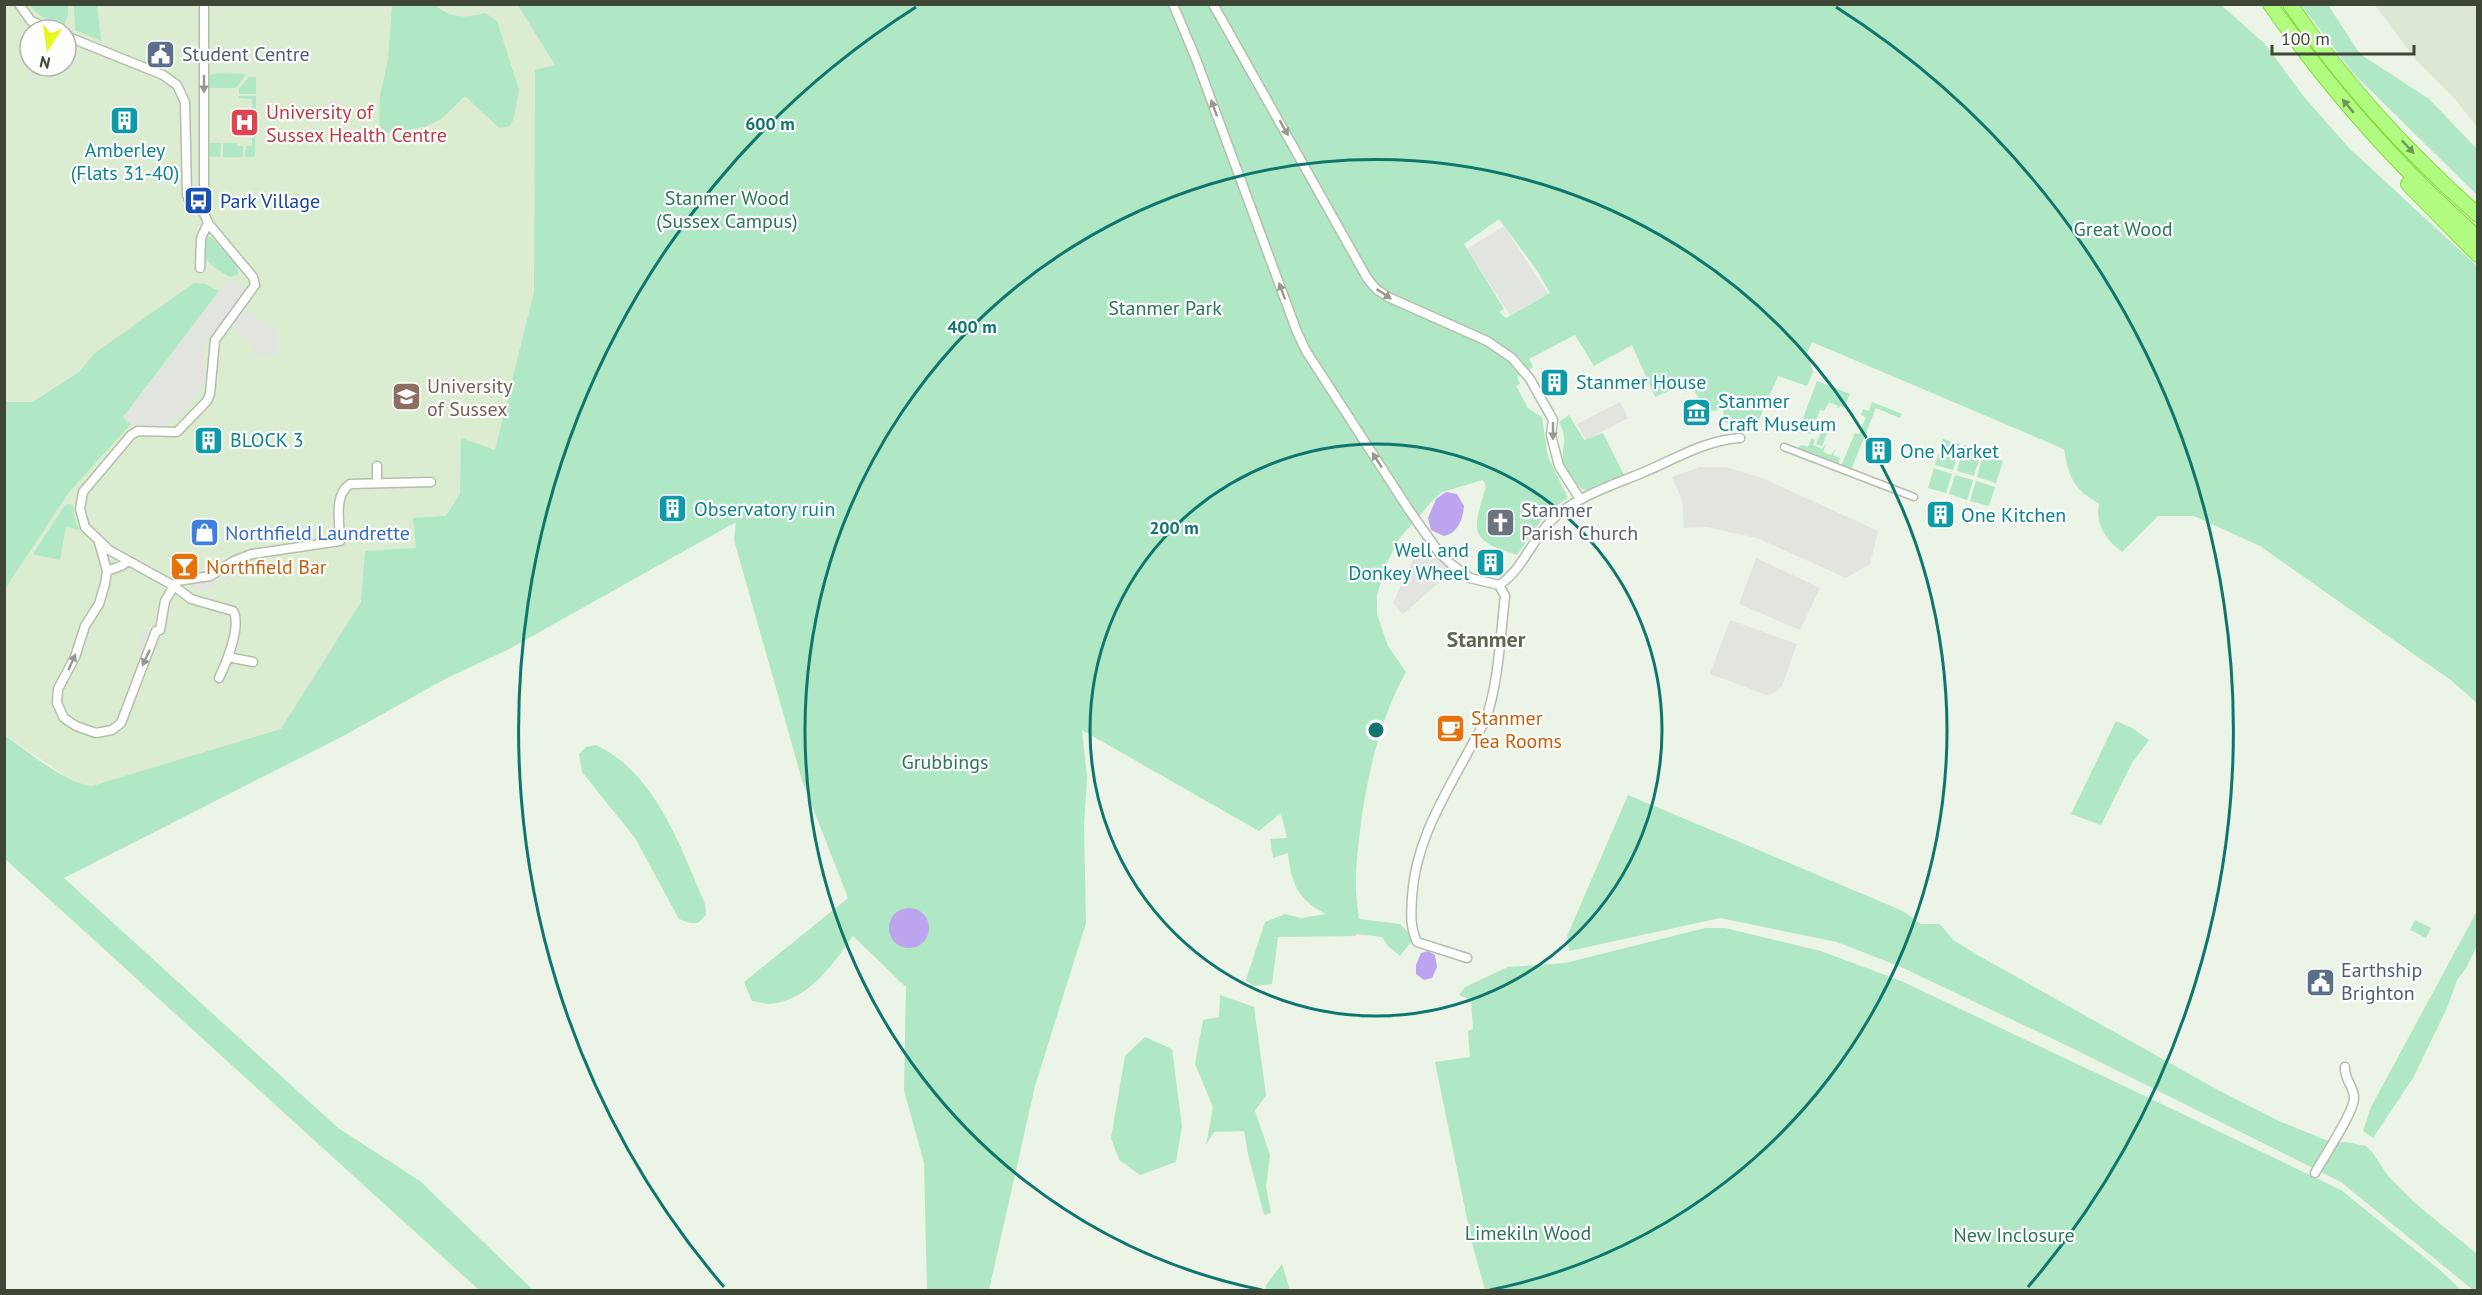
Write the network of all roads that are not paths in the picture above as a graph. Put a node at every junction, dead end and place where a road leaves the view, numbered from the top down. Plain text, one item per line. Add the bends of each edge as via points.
1 (19, 4) edge
2 (204, 4) edge
3 (1173, 4) edge
4 (1213, 4) edge
5 (2270, 4) edge
6 (2290, 4) edge
7 (29, 18) edge
8 (78, 41) edge
9 (2365, 126) junction
10 (204, 213) junction
11 (2478, 215) edge
12 (208, 223) junction
13 (2478, 238) edge
14 (2478, 255) edge
15 (200, 268) dead end
16 (1740, 438) dead end
17 (1784, 447) dead end
18 (377, 466) dead end
19 (377, 482) junction
20 (432, 482) dead end
21 (1914, 497) dead end
22 (1580, 499) junction
23 (99, 542) junction
24 (127, 561) junction
25 (107, 572) junction
26 (1499, 585) junction
27 (174, 586) junction
28 (228, 657) junction
29 (254, 662) dead end
30 (219, 678) dead end
31 (1467, 958) dead end
32 (2345, 1067) dead end
33 (2315, 1173) dead end

1 - 7 street
2 -> 10 street
26 -> 3 street via 1470,578 1438,550 1306,351
4 -> 22 street via 1367,278 1388,297 1478,336 1512,358 1530,379 1553,420 1551,435 1558,466
9 -> 5 highway
6 -> 11 highway via 2377,114
8 - 10 street via 163,75 177,85 186,117 187,195
9 - 13 highway
9 - 14 highway via 2404,181
10 - 12 street
12 - 15 street via 201,238
12 - 23 street via 253,277 254,286 215,340 207,401 174,434 138,431 131,435 83,492 83,522
16 - 22 street via 1696,449
17 - 21 street
18 - 19 street
19 - 20 street
19 - 27 street via 354,482 342,489 340,541 252,554 210,576 177,581
22 - 26 street via 1554,517 1513,575
23 - 24 street
23 - 25 street
24 - 25 street
24 - 27 street
27 -> 25 street via 124,718 107,732 90,732 64,718 57,697 85,626 102,597
26 - 31 street via 1505,596 1487,717 1432,818 1413,887 1411,920 1417,942
27 - 28 street via 199,603 233,611 236,624
28 - 29 street
28 - 30 street
32 - 33 street via 2354,1102

